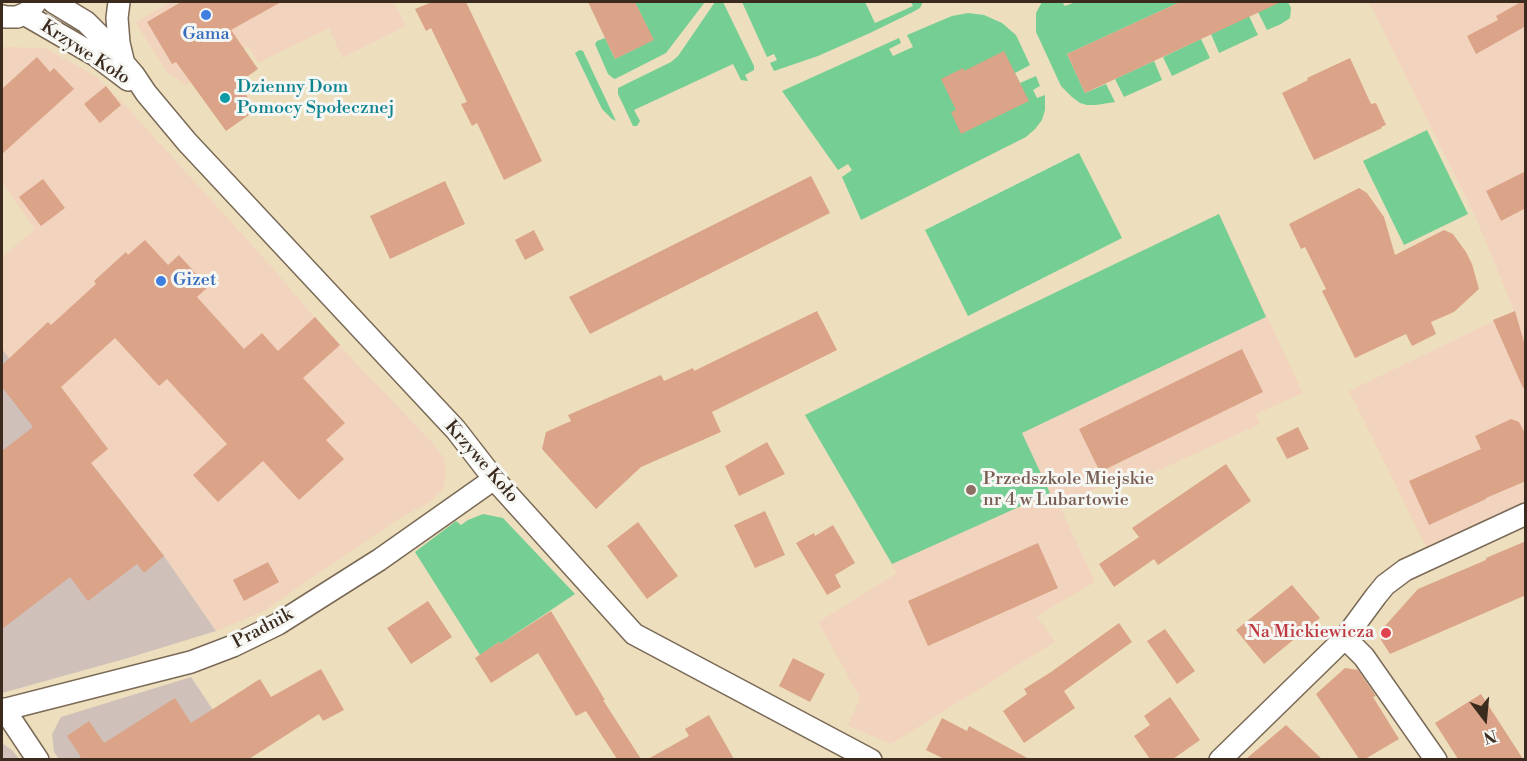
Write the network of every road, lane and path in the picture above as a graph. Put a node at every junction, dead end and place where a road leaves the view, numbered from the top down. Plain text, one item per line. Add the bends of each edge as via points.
1 (52, 2) edge
2 (119, 2) edge
3 (30, 8) edge
4 (2, 16) edge
5 (123, 61) junction
6 (146, 93) junction
7 (494, 479) junction
8 (1526, 514) edge
9 (1345, 638) junction
10 (3, 710) edge
11 (38, 759) edge
12 (871, 759) edge
13 (1220, 759) edge
14 (1436, 759) edge

1 - 5 street, Krzywe Koło via 96,31
2 - 5 street via 117,18
3 - 4 street via 17,17
3 - 6 street, Krzywe Koło
5 - 6 street, Krzywe Koło
6 - 7 street, Krzywe Koło via 456,430
7 - 10 street, Pradnik via 379,560 278,624 232,646 191,662
7 - 12 street, Krzywe Koło via 634,634
8 - 9 street via 1405,570 1385,585
9 - 13 street
9 - 14 street via 1364,657
10 - 11 street

